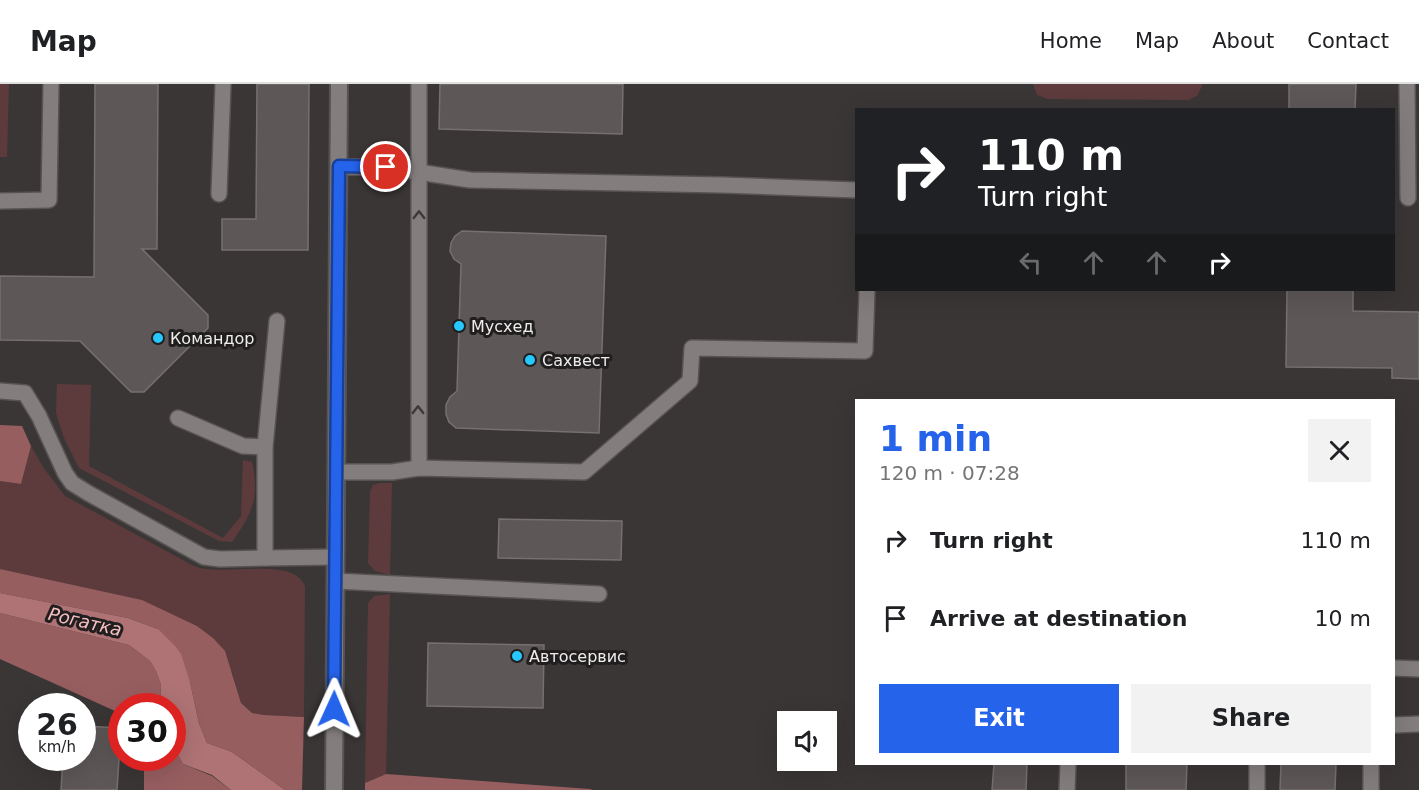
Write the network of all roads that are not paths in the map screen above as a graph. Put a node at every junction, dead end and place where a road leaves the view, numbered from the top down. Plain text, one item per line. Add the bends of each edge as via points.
1 (51, 84) edge
2 (223, 84) edge
3 (339, 84) edge
4 (418, 84) edge
5 (1407, 84) edge
6 (339, 166) junction
7 (419, 172) junction
8 (855, 190) edge
9 (219, 194) dead end
10 (1408, 198) dead end
11 (0, 201) edge
12 (867, 291) edge
13 (277, 321) dead end
14 (0, 391) edge
15 (178, 418) dead end
16 (265, 447) junction
17 (418, 468) junction
18 (337, 472) junction
19 (336, 557) junction
20 (265, 558) junction
21 (335, 582) junction
22 (599, 594) dead end
23 (1395, 668) edge
24 (1419, 669) edge
25 (1419, 724) edge
26 (1395, 725) edge
27 (1068, 765) edge
28 (1257, 765) edge
29 (1371, 765) edge
30 (334, 786) edge
31 (1067, 790) edge
32 (1257, 790) edge
33 (1371, 790) edge

1 - 11 lane via 49,201
2 - 9 lane
3 - 6 street
4 - 7 lane
5 - 10 lane
6 - 7 lane
6 - 18 street
7 - 8 lane via 470,180
17 -> 7 lane
12 - 17 lane via 865,351 692,348 690,381 584,472
13 - 16 lane
14 - 20 lane via 25,393 72,483 204,557
15 - 16 lane via 243,446
16 - 20 lane
17 - 18 lane
18 - 19 street
19 - 20 lane
19 - 21 street
21 - 22 lane
21 - 30 street
23 - 24 lane
25 - 26 lane
27 - 31 lane
28 - 32 lane
29 - 33 lane

